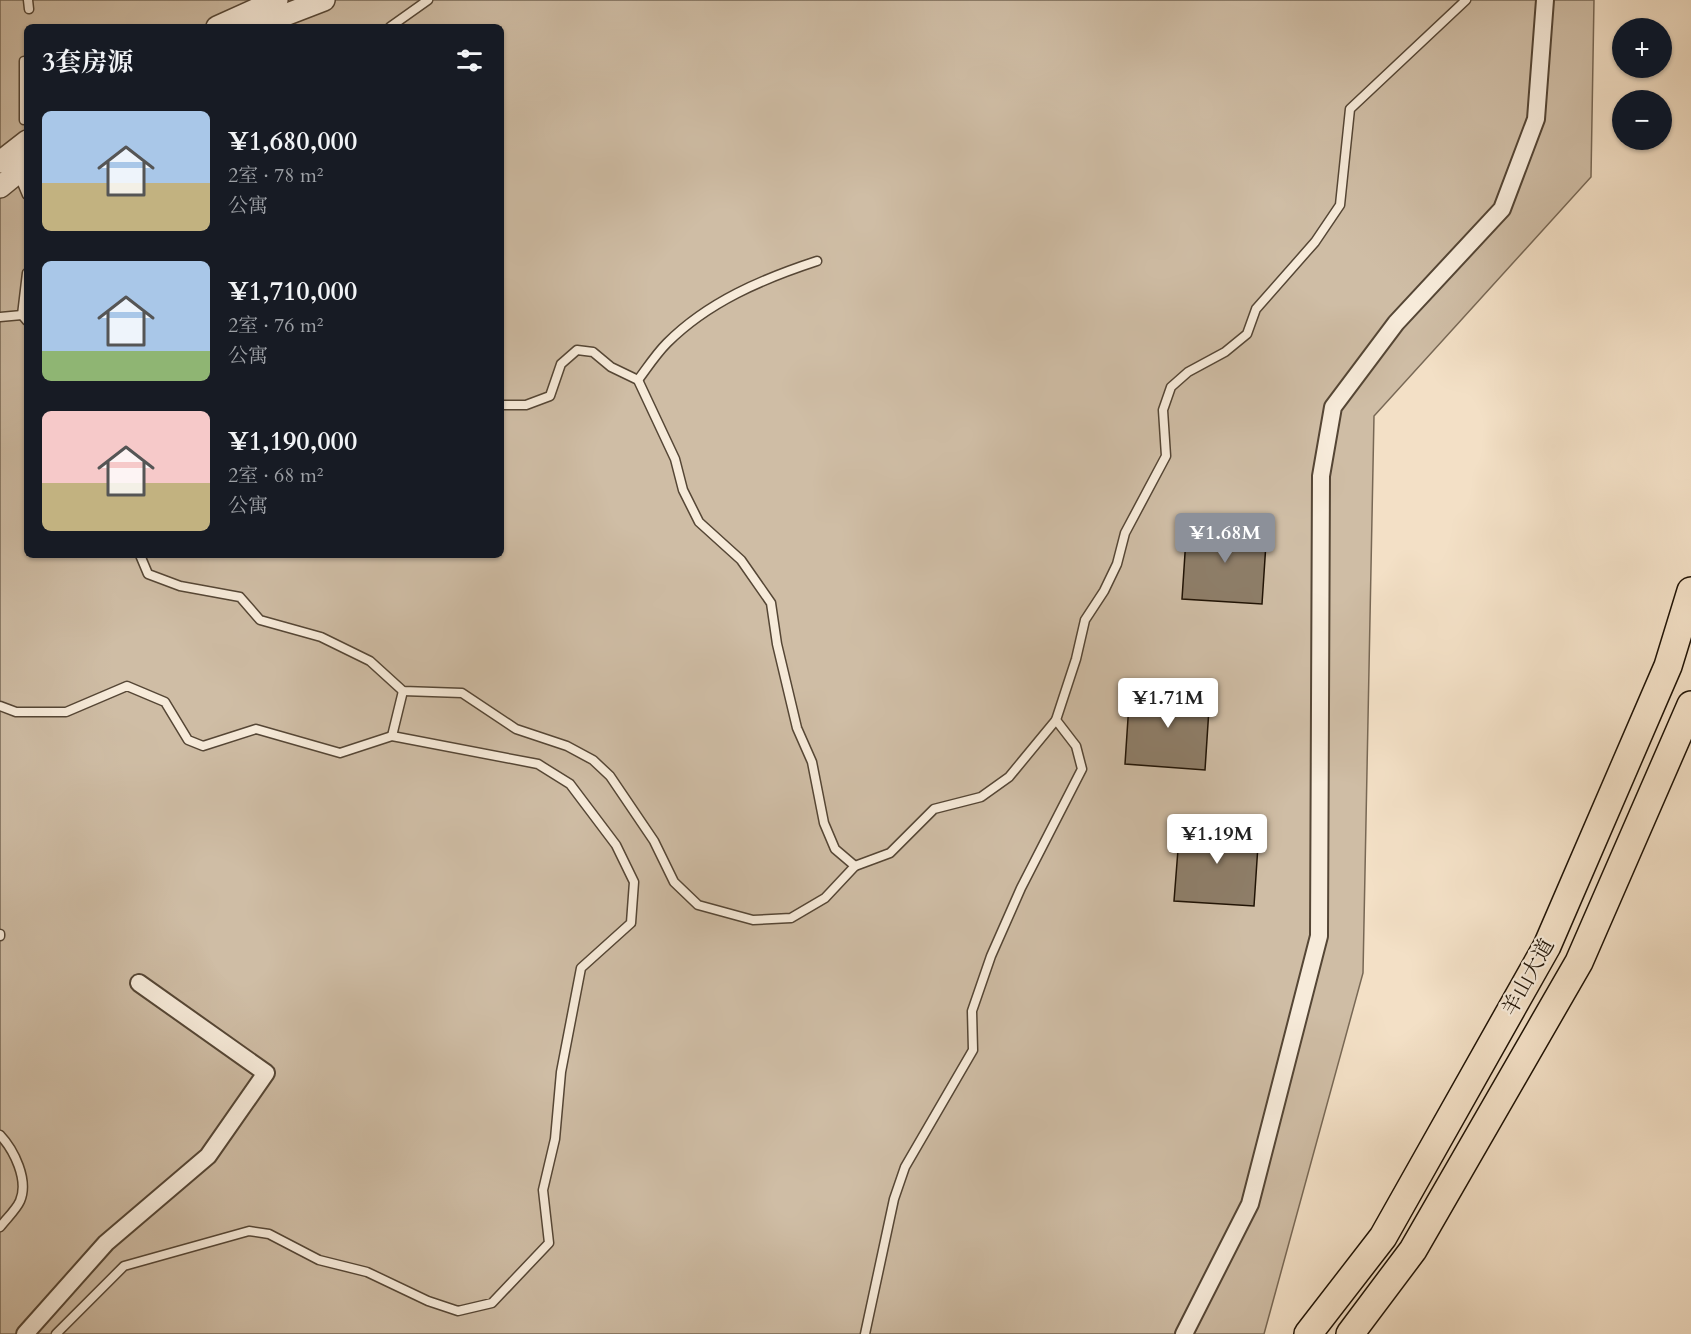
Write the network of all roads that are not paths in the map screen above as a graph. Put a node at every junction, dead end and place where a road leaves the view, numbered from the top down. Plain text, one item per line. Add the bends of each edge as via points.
1 (277, 0) edge
2 (324, 0) edge
3 (428, 0) edge
4 (1466, 0) edge
5 (1545, 0) edge
6 (224, 24) edge
7 (262, 24) edge
8 (394, 24) edge
9 (24, 131) edge
10 (0, 162) edge
11 (24, 175) edge
12 (0, 187) edge
13 (817, 261) dead end
14 (0, 317) edge
15 (24, 318) edge
16 (638, 380) junction
17 (504, 405) edge
18 (141, 558) edge
19 (1691, 591) edge
20 (403, 691) junction
21 (1691, 705) edge
22 (0, 706) edge
23 (1056, 720) junction
24 (393, 736) junction
25 (855, 866) junction
26 (139, 983) dead end
27 (0, 1135) edge
28 (0, 1227) edge
29 (25, 1334) edge
30 (56, 1334) edge
31 (865, 1334) edge
32 (1184, 1334) edge
33 (1308, 1334) edge
34 (1350, 1334) edge

1 - 6 street
2 - 7 street
3 - 8 lane
4 - 23 lane via 1350,109 1340,205 1315,242 1256,309 1247,334 1171,387 1163,410 1166,456 1125,533 1117,564 1104,591 1085,620
5 - 32 street via 1536,119 1502,209 1396,323 1333,407 1321,476 1319,936 1250,1204
9 - 10 street
11 - 12 street
13 - 16 lane via 769,277 713,307 666,343
14 - 15 lane
16 - 17 lane via 611,367 593,352 577,350 561,364 550,396 526,405
16 - 25 lane via 699,522 741,560 771,603 796,728 812,762 824,823 835,849
18 - 20 lane via 148,574 180,586 240,597 260,620 321,637 370,661
19 - 33 main road, 羊山大道 via 1668,666 1547,946 1383,1237
20 - 24 lane
20 - 25 lane via 462,693 516,729 567,746 593,760 610,776 654,841 674,882 698,905 753,920 791,918 825,898
21 - 34 main road, 羊山大道 via 1579,962 1413,1250
22 - 24 lane via 16,712 66,712 127,686 165,702 188,740 203,746 256,729 340,753
23 - 25 lane via 1010,777 981,797 934,809 891,853
23 - 31 lane via 1076,746 1082,769 991,956 972,1011 973,1050 905,1167 894,1199
24 - 30 lane via 538,764 570,784 616,845 634,882 631,923 581,968 561,1072 555,1139 543,1190 549,1243 492,1303 458,1311 367,1272 319,1260 269,1234 249,1231 124,1266
26 - 29 street via 266,1073 208,1156 106,1243
27 - 28 lane via 21,1171 21,1199

